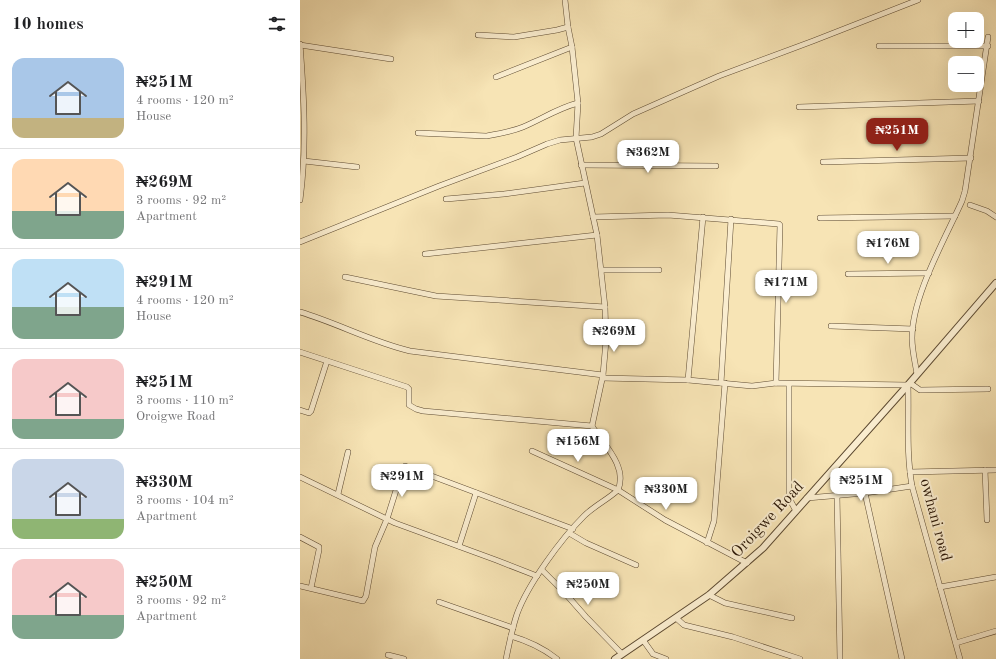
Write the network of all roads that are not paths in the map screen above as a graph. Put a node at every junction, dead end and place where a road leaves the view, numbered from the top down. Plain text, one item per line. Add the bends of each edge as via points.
1 (565, 0) edge
2 (918, 0) edge
3 (568, 27) junction
4 (478, 35) dead end
5 (988, 37) dead end
6 (300, 44) edge
7 (878, 46) dead end
8 (988, 46) junction
9 (572, 47) junction
10 (391, 58) dead end
11 (496, 76) dead end
12 (979, 101) junction
13 (578, 103) junction
14 (799, 107) dead end
15 (418, 133) dead end
16 (576, 138) junction
17 (970, 158) junction
18 (304, 160) junction
19 (823, 162) dead end
20 (581, 165) junction
21 (716, 166) dead end
22 (357, 167) dead end
23 (585, 184) junction
24 (301, 191) edge
25 (446, 199) dead end
26 (300, 200) edge
27 (970, 205) dead end
28 (956, 216) junction
29 (593, 217) junction
30 (703, 217) junction
31 (996, 217) edge
32 (820, 218) dead end
33 (731, 219) junction
34 (597, 235) junction
35 (300, 242) edge
36 (424, 254) dead end
37 (602, 270) junction
38 (659, 270) dead end
39 (929, 273) junction
40 (848, 274) dead end
41 (346, 277) dead end
42 (996, 283) edge
43 (605, 307) junction
44 (300, 312) edge
45 (831, 326) dead end
46 (913, 329) junction
47 (300, 352) edge
48 (327, 361) junction
49 (917, 374) junction
50 (603, 376) junction
51 (688, 380) junction
52 (723, 383) junction
53 (776, 383) junction
54 (789, 384) junction
55 (909, 384) junction
56 (988, 389) dead end
57 (300, 410) edge
58 (592, 426) junction
59 (348, 452) dead end
60 (532, 452) dead end
61 (985, 470) junction
62 (996, 470) edge
63 (910, 472) junction
64 (300, 477) edge
65 (912, 486) junction
66 (618, 490) junction
67 (476, 493) junction
68 (865, 493) junction
69 (338, 494) junction
70 (837, 495) junction
71 (808, 498) junction
72 (796, 511) junction
73 (387, 519) junction
74 (987, 520) dead end
75 (571, 531) junction
76 (300, 537) edge
77 (707, 543) junction
78 (459, 546) junction
79 (747, 563) junction
80 (636, 565) dead end
81 (542, 570) junction
82 (537, 576) junction
83 (996, 577) edge
84 (300, 586) edge
85 (940, 587) junction
86 (311, 588) junction
87 (709, 595) junction
88 (439, 602) dead end
89 (676, 618) junction
90 (792, 618) dead end
91 (513, 628) junction
92 (996, 631) edge
93 (511, 636) junction
94 (643, 640) junction
95 (956, 643) junction
96 (622, 654) junction
97 (388, 656) dead end
98 (404, 659) edge
99 (506, 659) edge
100 (557, 659) edge
101 (615, 659) edge
102 (666, 659) edge
103 (800, 659) edge
104 (840, 659) edge
105 (902, 659) edge
106 (960, 659) edge

1 - 3 street
2 - 16 street via 712,79 633,114 602,134
3 - 4 street via 514,37
3 - 9 street
5 - 8 street
6 - 10 street
6 - 18 street
7 - 8 street
8 - 12 street
9 - 11 street
9 - 13 street
12 - 14 street
12 - 17 street
13 - 15 street via 565,106 522,127 486,136
13 - 16 street
16 - 20 street
16 - 35 street via 547,144
17 - 19 street
17 - 28 street via 965,191
18 - 22 street
18 - 24 street
20 - 21 street
20 - 23 street
23 - 25 street
23 - 29 street
24 - 26 street
27 - 31 street
28 - 32 street
28 - 39 street
29 - 30 street
29 - 34 street
30 - 33 street
30 - 51 street
33 - 52 street
33 - 53 street via 777,222 780,225
34 - 36 street
34 - 37 street
37 - 38 street
37 - 43 street
39 - 40 street
39 - 46 street
41 - 43 street via 436,296
42 - 49 street, Oroigwe Road
43 - 50 street
44 - 50 street via 410,351
45 - 46 street
46 - 49 street
47 - 48 street
48 - 57 street via 311,411 309,413
48 - 58 street via 408,387 409,405 423,411
49 - 55 street, Oroigwe Road
50 - 51 street
50 - 58 street
51 - 52 street
52 - 53 street via 752,386
52 - 77 street via 714,521
53 - 54 street
54 - 55 street
54 - 72 street via 789,498
55 - 56 street via 920,390
55 - 63 street, owhani road
55 - 71 street, Oroigwe Road
58 - 66 street via 617,465 620,478
59 - 69 street
60 - 66 street
61 - 62 street
61 - 63 street
61 - 74 street
63 - 65 street, owhani road
64 - 69 street
65 - 68 street
65 - 85 street, owhani road
66 - 75 street via 592,509
66 - 77 street
67 - 73 street via 405,466
67 - 75 street
67 - 78 street
68 - 70 street
68 - 105 street
69 - 73 street
70 - 71 street
70 - 104 street
71 - 72 street, Oroigwe Road
72 - 79 street, Oroigwe Road
73 - 78 street
73 - 86 street via 375,547 363,601
75 - 80 street via 586,543
75 - 81 street
76 - 86 street via 319,547
77 - 79 street
78 - 82 street
79 - 87 street, Oroigwe Road
81 - 82 street
81 - 96 street
82 - 91 street via 521,605
83 - 85 street
84 - 86 street
85 - 95 street, owhani road
87 - 89 street, Oroigwe Road
87 - 90 street via 725,603
88 - 91 street
89 - 94 street, Oroigwe Road
89 - 103 street via 684,625 733,637
91 - 93 street
92 - 95 street
93 - 99 street
93 - 100 street via 540,648
94 - 96 street, Oroigwe Road
94 - 102 street via 653,654
95 - 106 street, owhani road
96 - 101 street, Oroigwe Road
97 - 98 street

